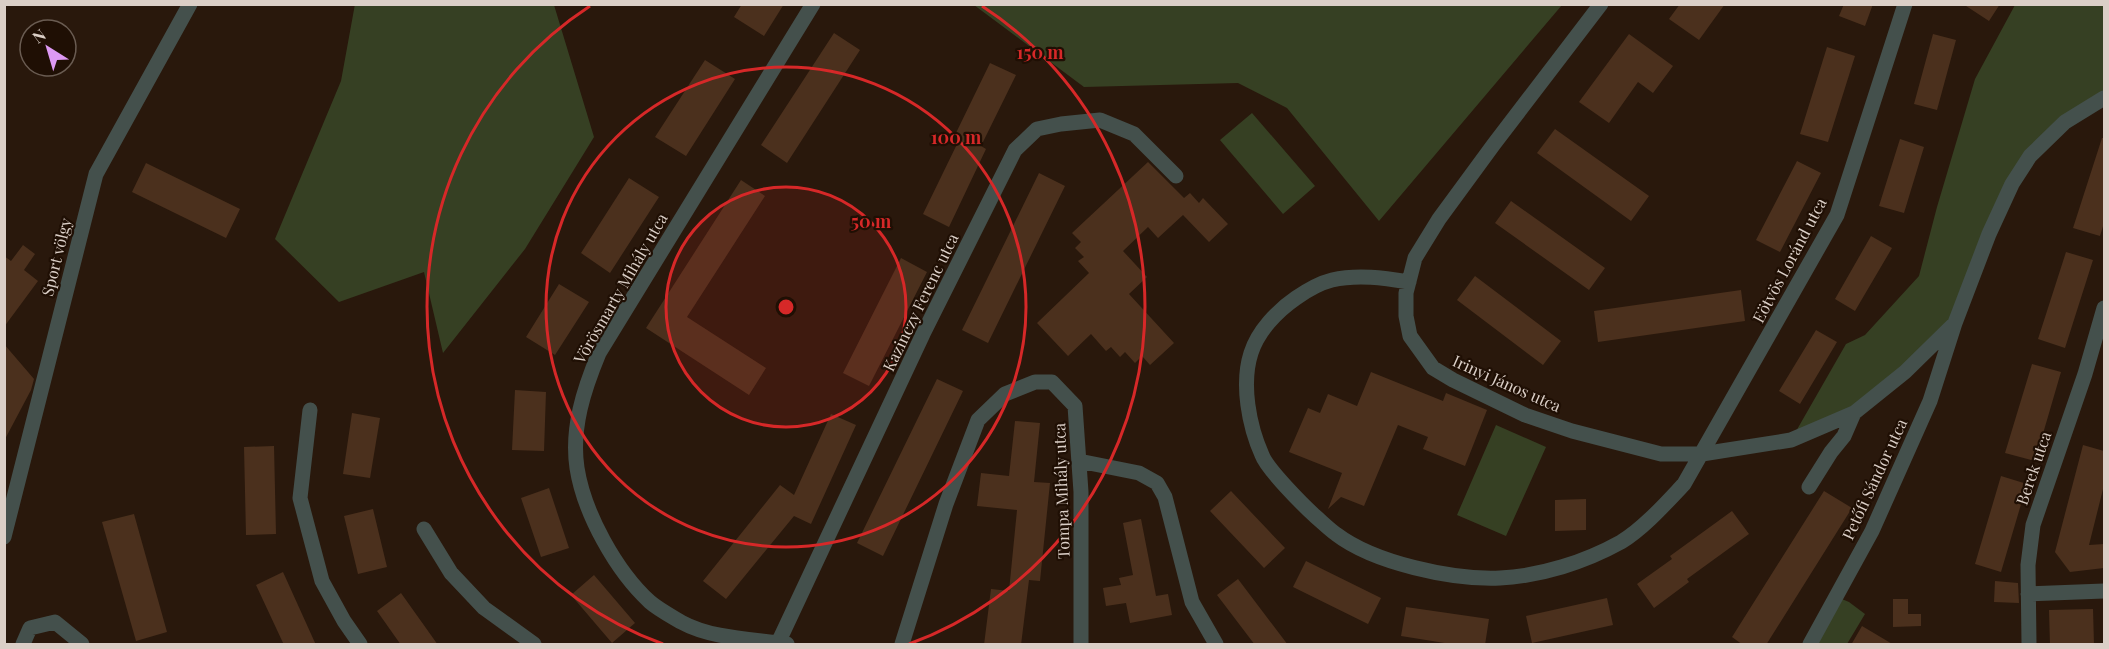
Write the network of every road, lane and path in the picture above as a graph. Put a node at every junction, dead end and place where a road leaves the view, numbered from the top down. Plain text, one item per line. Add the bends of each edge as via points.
1 (190, 4) edge
2 (813, 4) edge
3 (1600, 4) edge
4 (1905, 4) edge
5 (2104, 98) edge
6 (1176, 176) dead end
7 (1409, 282) junction
8 (2104, 308) edge
9 (1955, 323) junction
10 (310, 410) dead end
11 (1854, 413) junction
12 (1702, 454) junction
13 (1079, 461) junction
14 (1809, 487) dead end
15 (424, 529) dead end
16 (4, 537) edge
17 (2104, 591) edge
18 (2028, 594) junction
19 (773, 643) edge
20 (23, 645) edge
21 (82, 645) edge
22 (360, 645) edge
23 (534, 645) edge
24 (902, 645) edge
25 (1081, 645) edge
26 (1216, 645) edge
27 (1810, 645) edge
28 (2029, 645) edge

1 - 16 street, Sport völgy via 96,174
2 - 19 street, Vörösmarty Mihály utca via 599,353 584,388 577,424 577,467 586,501 622,569 651,603 683,623
3 - 7 street, Irinyi János utca via 1439,219 1414,258
4 - 12 street, Eötvös Loránd utca via 1838,215
5 - 9 street via 2065,122 2030,156 1989,234
6 - 19 street, Kazinczy Ferenc utca via 1134,134 1100,120 1037,129 1015,150
7 - 12 street, Irinyi János utca via 1406,316 1410,336 1433,368 1453,380 1525,415 1572,431 1661,454
7 - 12 street, Eötvös Loránd utca via 1378,277 1331,280 1306,291 1281,308 1259,336 1251,354 1246,383 1262,457 1305,507 1337,535 1386,561 1447,574 1500,578 1556,569 1622,541 1684,484
8 - 18 street, Berek utca via 2033,525
9 - 11 street, Irinyi János utca via 1905,372
9 - 27 street, Petőfi Sándor utca via 1930,401 1876,520
10 - 22 street via 300,498 322,581
11 - 12 street, Irinyi János utca via 1791,440
11 - 14 street via 1844,436
13 - 24 street, Tompa Mihály utca via 1075,406 1052,382 1035,382 1005,394 978,420 946,504
13 - 25 street, Tompa Mihály utca
13 - 26 street via 1139,473 1157,483 1165,497 1192,602
15 - 23 street via 451,573 484,608
17 - 18 street
18 - 28 street, Berek utca
20 - 21 street via 30,628 55,622

